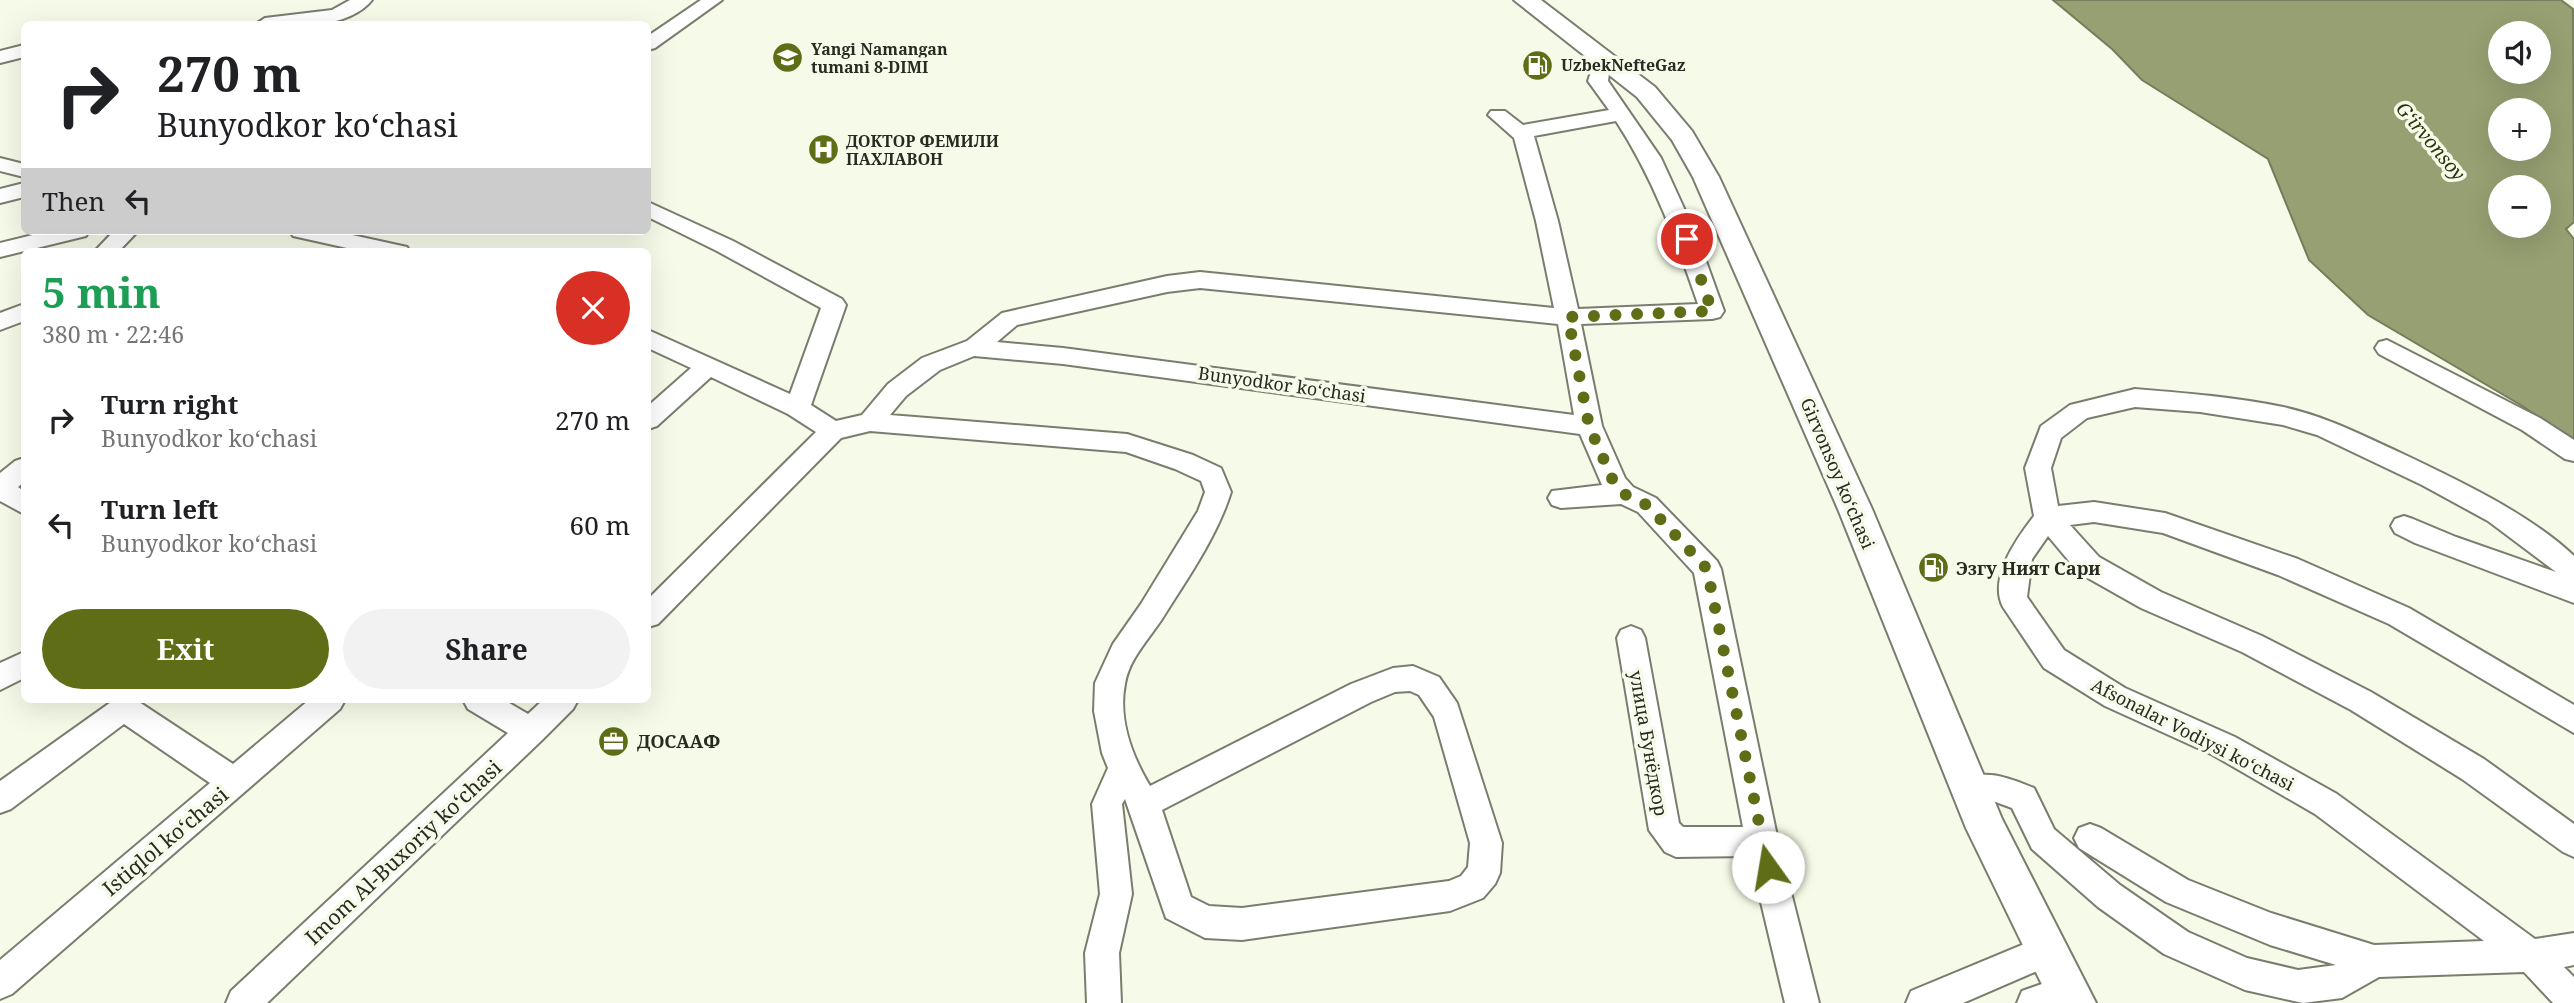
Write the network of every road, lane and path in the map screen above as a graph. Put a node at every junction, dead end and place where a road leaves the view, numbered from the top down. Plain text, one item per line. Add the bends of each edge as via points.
1 (363, 0) edge
2 (713, 0) edge
3 (1526, 0) edge
4 (289, 21) edge
5 (651, 42) edge
6 (21, 52) edge
7 (0, 57) edge
8 (1599, 73) dead end
9 (1622, 114) junction
10 (1499, 115) dead end
11 (1524, 136) junction
12 (0, 164) edge
13 (21, 170) edge
14 (21, 191) edge
15 (0, 196) edge
16 (651, 210) edge
17 (62, 235) edge
18 (123, 235) edge
19 (320, 235) edge
20 (109, 248) edge
21 (380, 248) edge
22 (0, 250) edge
23 (21, 313) edge
24 (1568, 317) junction
25 (0, 322) edge
26 (651, 339) edge
27 (974, 348) junction
28 (2387, 348) dead end
29 (708, 366) junction
30 (797, 408) junction
31 (651, 417) edge
32 (870, 422) junction
33 (1589, 426) junction
34 (833, 431) junction
35 (2574, 452) edge
36 (21, 470) edge
37 (0, 487) edge
38 (1624, 494) junction
39 (1561, 498) dead end
40 (21, 502) edge
41 (2047, 517) junction
42 (2404, 526) dead end
43 (2574, 573) edge
44 (2574, 592) edge
45 (651, 612) edge
46 (1631, 638) dead end
47 (21, 666) edge
48 (0, 678) edge
49 (327, 703) edge
50 (483, 703) edge
51 (560, 703) edge
52 (112, 706) edge
53 (2574, 720) edge
54 (531, 731) junction
55 (1123, 768) junction
56 (234, 783) junction
57 (1970, 790) junction
58 (0, 799) edge
59 (1144, 804) junction
60 (2090, 838) dead end
61 (1762, 841) junction
62 (2574, 842) edge
63 (2574, 948) edge
64 (2046, 951) junction
65 (2531, 956) junction
66 (2374, 961) junction
67 (2256, 976) junction
68 (0, 982) edge
69 (2071, 997) edge
70 (2574, 1001) edge
71 (243, 1003) edge
72 (1104, 1003) edge
73 (1802, 1003) edge
74 (1923, 1003) edge
75 (2034, 1003) edge
76 (2285, 1003) edge

1 - 4 street via 337,15
2 - 5 street
3 - 57 main road, Girvonsoy koʻchasi via 1646,92 1683,137 1706,177 1855,509
6 - 7 street
8 - 9 street, Bunyodkor koʻchasi via 1598,81
9 - 11 street via 1546,125 1528,130
9 - 24 street, Bunyodkor koʻchasi via 1651,158 1712,311
10 - 11 street
11 - 24 street
12 - 13 street
14 - 15 street
16 - 30 street via 834,305
17 - 22 street
18 - 20 street
19 - 21 street
23 - 25 street
24 - 27 street, Bunyodkor koʻchasi via 1200,280 1010,319
24 - 33 street
26 - 29 street
27 - 32 street, Bunyodkor koʻchasi via 931,364 897,390
27 - 33 street, Bunyodkor koʻchasi
28 - 35 street via 2531,424
29 - 30 street
29 - 31 street
30 - 34 street
32 - 34 street
32 - 55 street via 1127,443 1212,475 1218,492 1210,513 1123,652 1110,683 1109,710
33 - 38 street via 1614,483
34 - 45 street
36 - 37 street
37 - 40 street
38 - 39 street
38 - 61 street via 1647,505 1707,569
41 - 43 street via 2038,468 2050,433 2069,418 2079,411 2135,398 2200,403 2283,416 2325,428 2497,514
41 - 53 street via 2094,512 2165,523 2288,567 2399,616
41 - 62 street via 2089,565 2151,600 2252,644 2361,701 2473,769
41 - 65 street, Afsonalar Vodiysi koʻchasi via 2019,557 2012,599 2054,659 2115,696 2224,746 2326,803
42 - 44 street via 2454,550 2520,568
46 - 61 street, улица Бунёдкор via 1659,807 1669,838 1676,842
47 - 48 street
49 - 56 street, Istiqlol ko‘chasi
50 - 54 street
51 - 54 street, Imom Al-Buxoriy koʻchasi
52 - 56 street via 126,709
52 - 58 street
54 - 71 street, Imom Al-Buxoriy koʻchasi
55 - 59 street
55 - 72 street via 1107,804 1116,894 1102,953
56 - 68 street, Istiqlol ko‘chasi
57 - 64 main road, Girvonsoy koʻchasi
57 - 67 street via 1993,787 2023,798 2043,839 2109,896 2176,943
59 - 59 street via 1178,907 1205,922 1242,924 1450,896 1472,887 1484,873 1486,843 1447,712 1429,686 1413,678 1362,692
60 - 66 street via 2177,891 2270,929
61 - 73 street
63 - 65 street
64 - 69 main road, Girvonsoy koʻchasi
64 - 74 street
65 - 66 street
65 - 70 street, Afsonalar Vodiysi koʻchasi
66 - 67 street via 2342,981 2298,987
67 - 76 street
69 - 75 street

